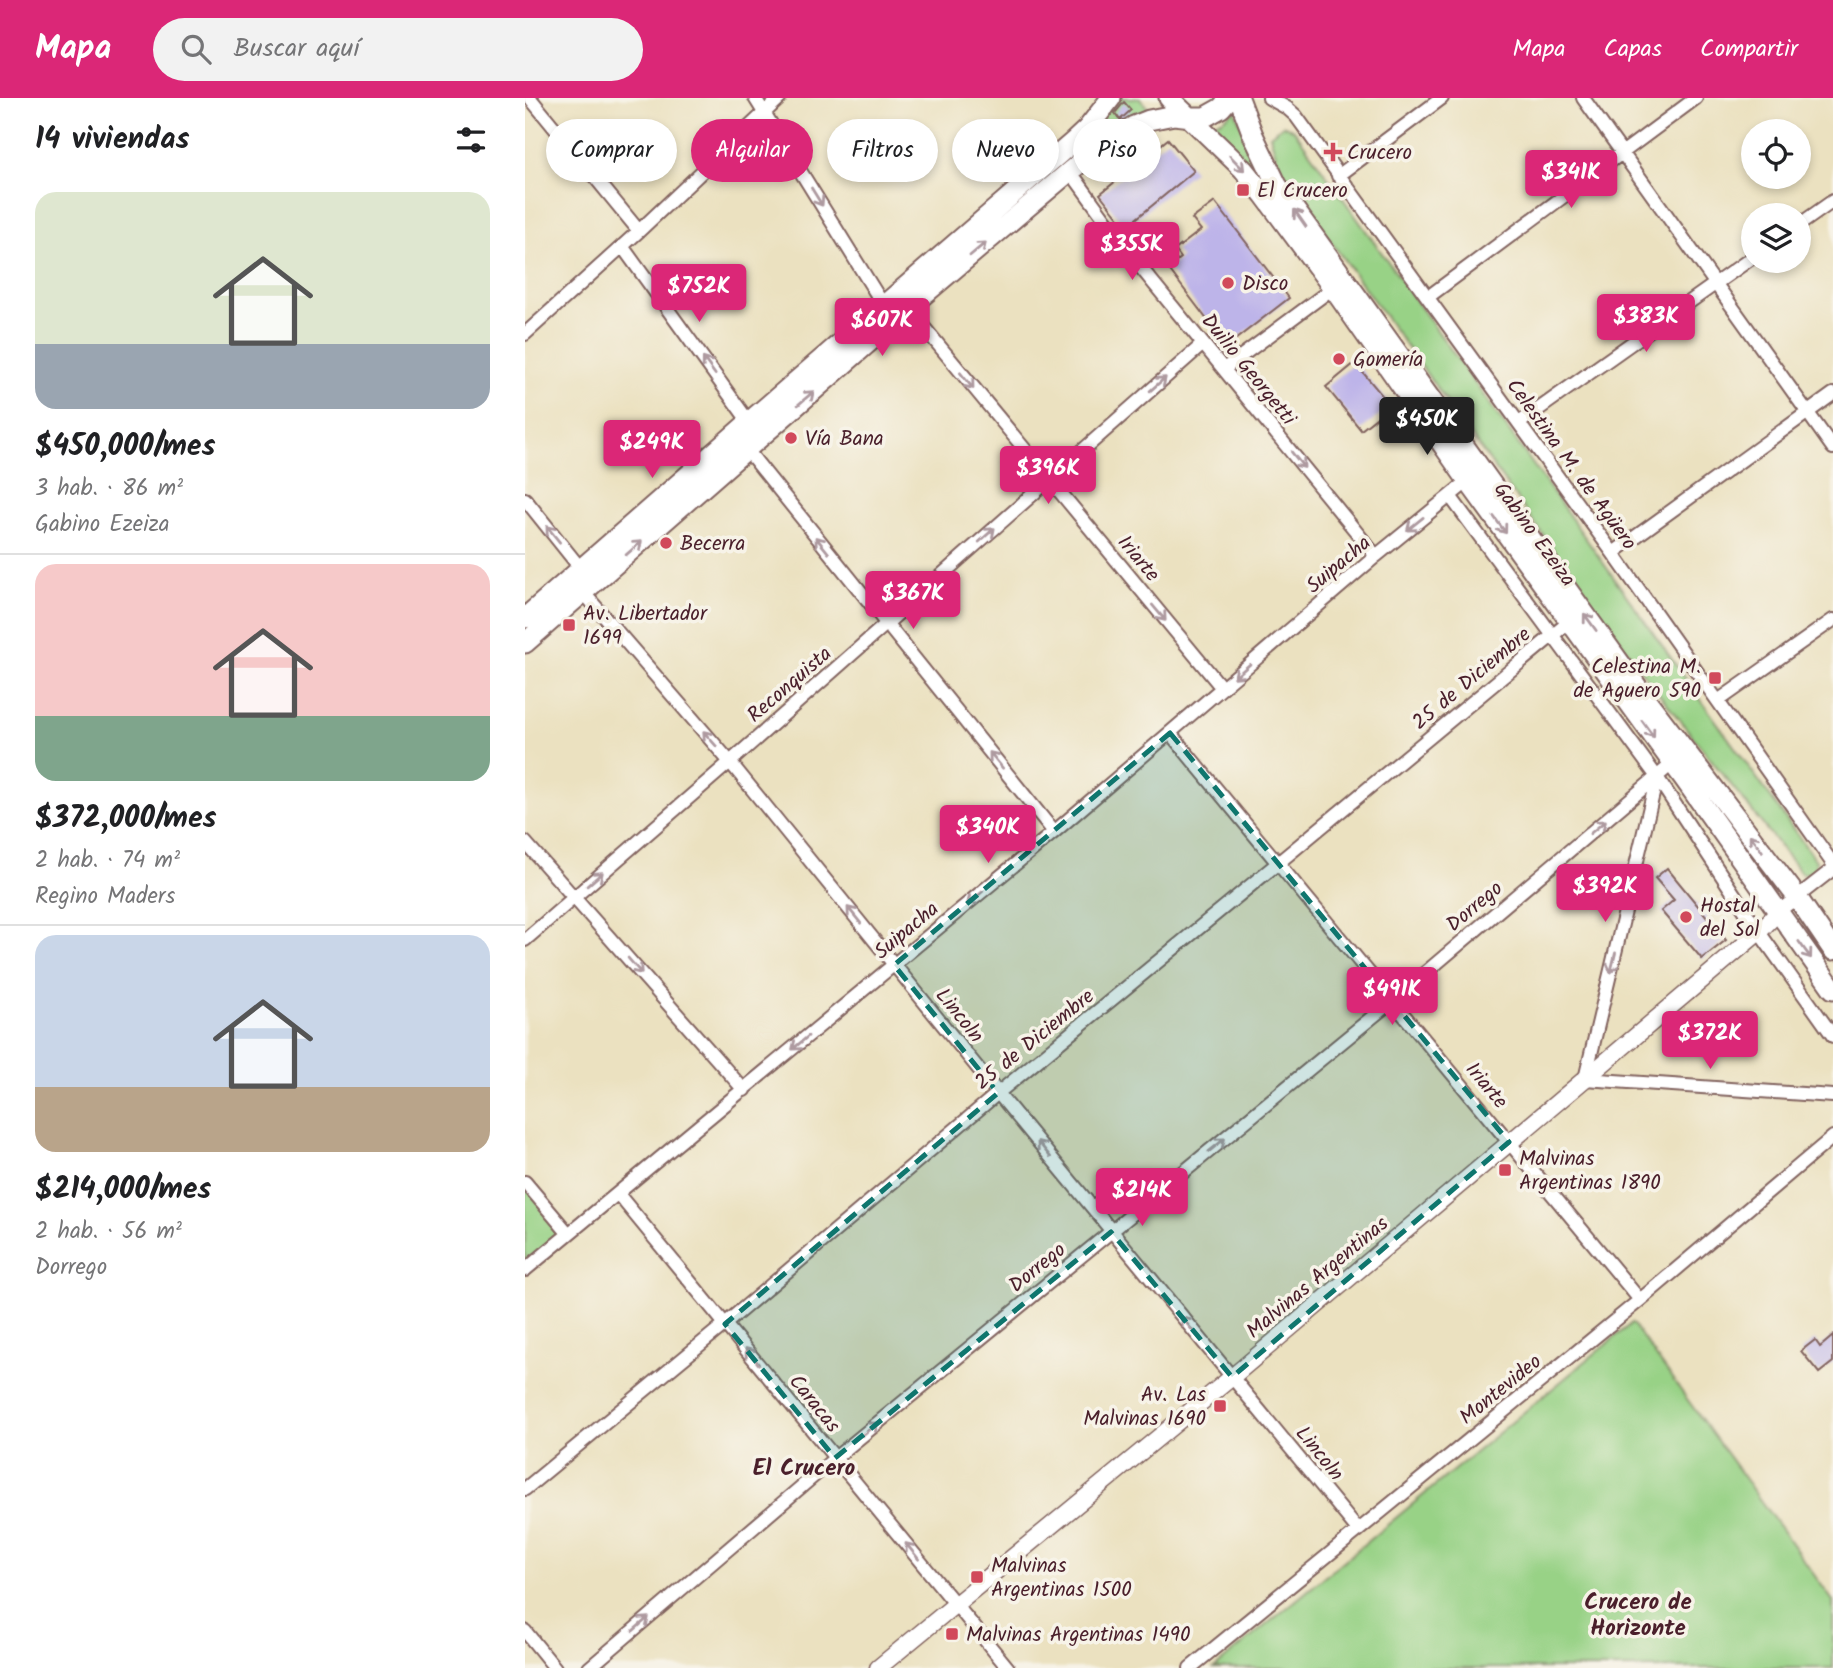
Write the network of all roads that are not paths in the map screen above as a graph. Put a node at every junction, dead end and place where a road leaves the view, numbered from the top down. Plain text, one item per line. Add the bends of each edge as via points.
1 (530, 98) edge
2 (755, 98) edge
3 (780, 98) edge
4 (1111, 98) edge
5 (1169, 98) edge
6 (1230, 98) edge
7 (1239, 98) edge
8 (1269, 98) edge
9 (1442, 98) edge
10 (1583, 98) edge
11 (1696, 98) edge
12 (764, 111) junction
13 (1187, 116) junction
14 (1623, 152) junction
15 (1070, 171) junction
16 (1338, 176) junction
17 (1833, 201) edge
18 (1811, 217) edge
19 (639, 231) junction
20 (622, 246) junction
21 (1741, 266) edge
22 (1716, 284) junction
23 (1333, 288) junction
24 (1428, 297) junction
25 (884, 306) junction
26 (908, 309) junction
27 (525, 334) edge
28 (1203, 344) junction
29 (1224, 369) junction
30 (1833, 394) edge
31 (1807, 413) junction
32 (749, 422) junction
33 (1519, 423) junction
34 (1833, 448) edge
35 (747, 450) junction
36 (1048, 480) junction
37 (1468, 481) junction
38 (1450, 496) junction
39 (525, 499) edge
40 (1613, 553) junction
41 (1376, 556) junction
42 (581, 569) junction
43 (583, 592) junction
44 (525, 618) edge
45 (1833, 620) edge
46 (1570, 621) junction
47 (886, 625) junction
48 (1552, 635) junction
49 (525, 643) edge
50 (1222, 688) junction
51 (1718, 701) junction
52 (1170, 733) junction
53 (730, 762) junction
54 (1673, 763) junction
55 (1657, 777) junction
56 (1054, 832) junction
57 (525, 842) edge
58 (1278, 863) junction
59 (1833, 866) edge
60 (574, 897) junction
61 (1797, 897) junction
62 (1778, 912) junction
63 (1759, 932) junction
64 (525, 940) edge
65 (1833, 950) edge
66 (894, 965) junction
67 (1833, 989) edge
68 (1392, 1001) junction
69 (1833, 1036) edge
70 (1584, 1079) junction
71 (744, 1090) junction
72 (998, 1093) junction
73 (1833, 1096) edge
74 (1833, 1137) edge
75 (1509, 1142) junction
76 (525, 1182) edge
77 (618, 1194) junction
78 (1111, 1232) junction
79 (568, 1233) junction
80 (525, 1270) edge
81 (1640, 1300) junction
82 (725, 1324) junction
83 (1232, 1377) junction
84 (835, 1458) junction
85 (525, 1489) edge
86 (1358, 1530) junction
87 (955, 1604) junction
88 (525, 1631) edge
89 (555, 1668) edge
90 (589, 1668) edge
91 (878, 1668) edge
92 (1008, 1668) edge
93 (1190, 1668) edge

1 - 19 street
2 - 12 street
3 - 12 street
4 - 25 main road via 1073,142
5 - 13 main road, Gabino Ezeiza
6 - 13 main road via 1205,117
61 -> 7 main road, Gabino Ezeiza via 1648,702 1277,186
8 - 16 street, Celestina M. de Agüero via 1296,116
9 - 16 street
10 - 14 street
11 - 14 street
12 - 19 street
12 -> 25 street
13 - 15 main road via 1163,116 1134,126
13 -> 23 main road, Gabino Ezeiza via 1254,182
14 - 22 street
14 - 24 street
26 -> 15 main road
15 - 28 street, Duilio Georgetti
16 - 24 street, Celestina M. de Agüero
17 - 18 street
19 - 20 street
20 - 27 street
32 -> 20 street
21 - 22 street
22 - 31 street
22 - 33 street
23 - 29 street
23 - 37 main road, Gabino Ezeiza
24 - 33 street, Celestina M. de Agüero
25 - 26 street
25 - 32 main road
35 -> 26 main road
26 -> 36 street, Iriarte
28 - 29 street, Duilio Georgetti
36 -> 28 street, Reconquista
29 -> 41 street, Duilio Georgetti
30 - 31 street
31 - 34 street
31 - 40 street
32 - 42 main road
33 - 40 street, Celestina M. de Agüero
43 -> 35 main road
47 -> 35 street
47 -> 36 street, Reconquista
36 -> 50 street, Iriarte
37 - 38 street, Suipacha
37 -> 46 main road, Gabino Ezeiza
38 -> 41 street, Suipacha
38 - 48 street
42 -> 39 street
40 - 51 street, Celestina M. de Agüero
41 -> 50 street, Suipacha
42 - 43 street
42 - 44 main road
43 - 49 main road
53 -> 43 street, Lincoln
45 - 51 street
46 - 48 street, 25 de Diciembre
46 -> 54 main road, Gabino Ezeiza
47 - 53 street, Reconquista
56 -> 47 street
48 - 55 street
48 - 58 street, 25 de Diciembre
50 - 52 street, Suipacha
51 - 59 street, Celestina M. de Agüero
52 - 56 street, Suipacha
52 - 58 street, Iriarte
60 -> 53 street, Reconquista
66 -> 53 street, Lincoln
54 - 55 street, Dorrego
54 - 62 main road, Gabino Ezeiza
55 - 63 street
68 -> 55 street, Dorrego
55 -> 70 street
56 -> 66 street, Suipacha
57 - 60 street
58 - 68 street, Iriarte
58 - 72 street, 25 de Diciembre
59 - 61 street
60 - 64 street, Reconquista
60 -> 71 street
61 - 62 street
61 - 65 main road, Gabino Ezeiza
62 - 63 street, Malvinas Argentinas
62 -> 67 main road, Gabino Ezeiza
63 - 69 street
63 - 70 street, Malvinas Argentinas
66 -> 71 street, Suipacha
66 - 72 street, Lincoln
68 - 75 street, Iriarte
78 -> 68 street, Dorrego
70 - 73 street
70 - 75 street, Malvinas Argentinas
71 - 77 street, Suipacha
78 -> 72 street, Lincoln
72 - 82 street, 25 de Diciembre
74 - 81 street, Montevideo
75 - 81 street, Iriarte
75 - 83 street, Malvinas Argentinas
76 - 79 street
77 - 79 street, Suipacha
77 - 82 street, Caracas
83 -> 78 street, Lincoln
84 -> 78 street, Dorrego
79 - 80 street, Suipacha
81 - 86 street, Montevideo
84 -> 82 street, Caracas
82 - 85 street, 25 de Diciembre
83 - 86 street, Lincoln
83 - 87 street, Malvinas Argentinas
87 -> 84 street, Caracas
90 -> 84 street, Dorrego
86 - 93 street, Montevideo
87 - 91 street, Malvinas Argentinas
87 - 92 street, Caracas
88 - 89 street

